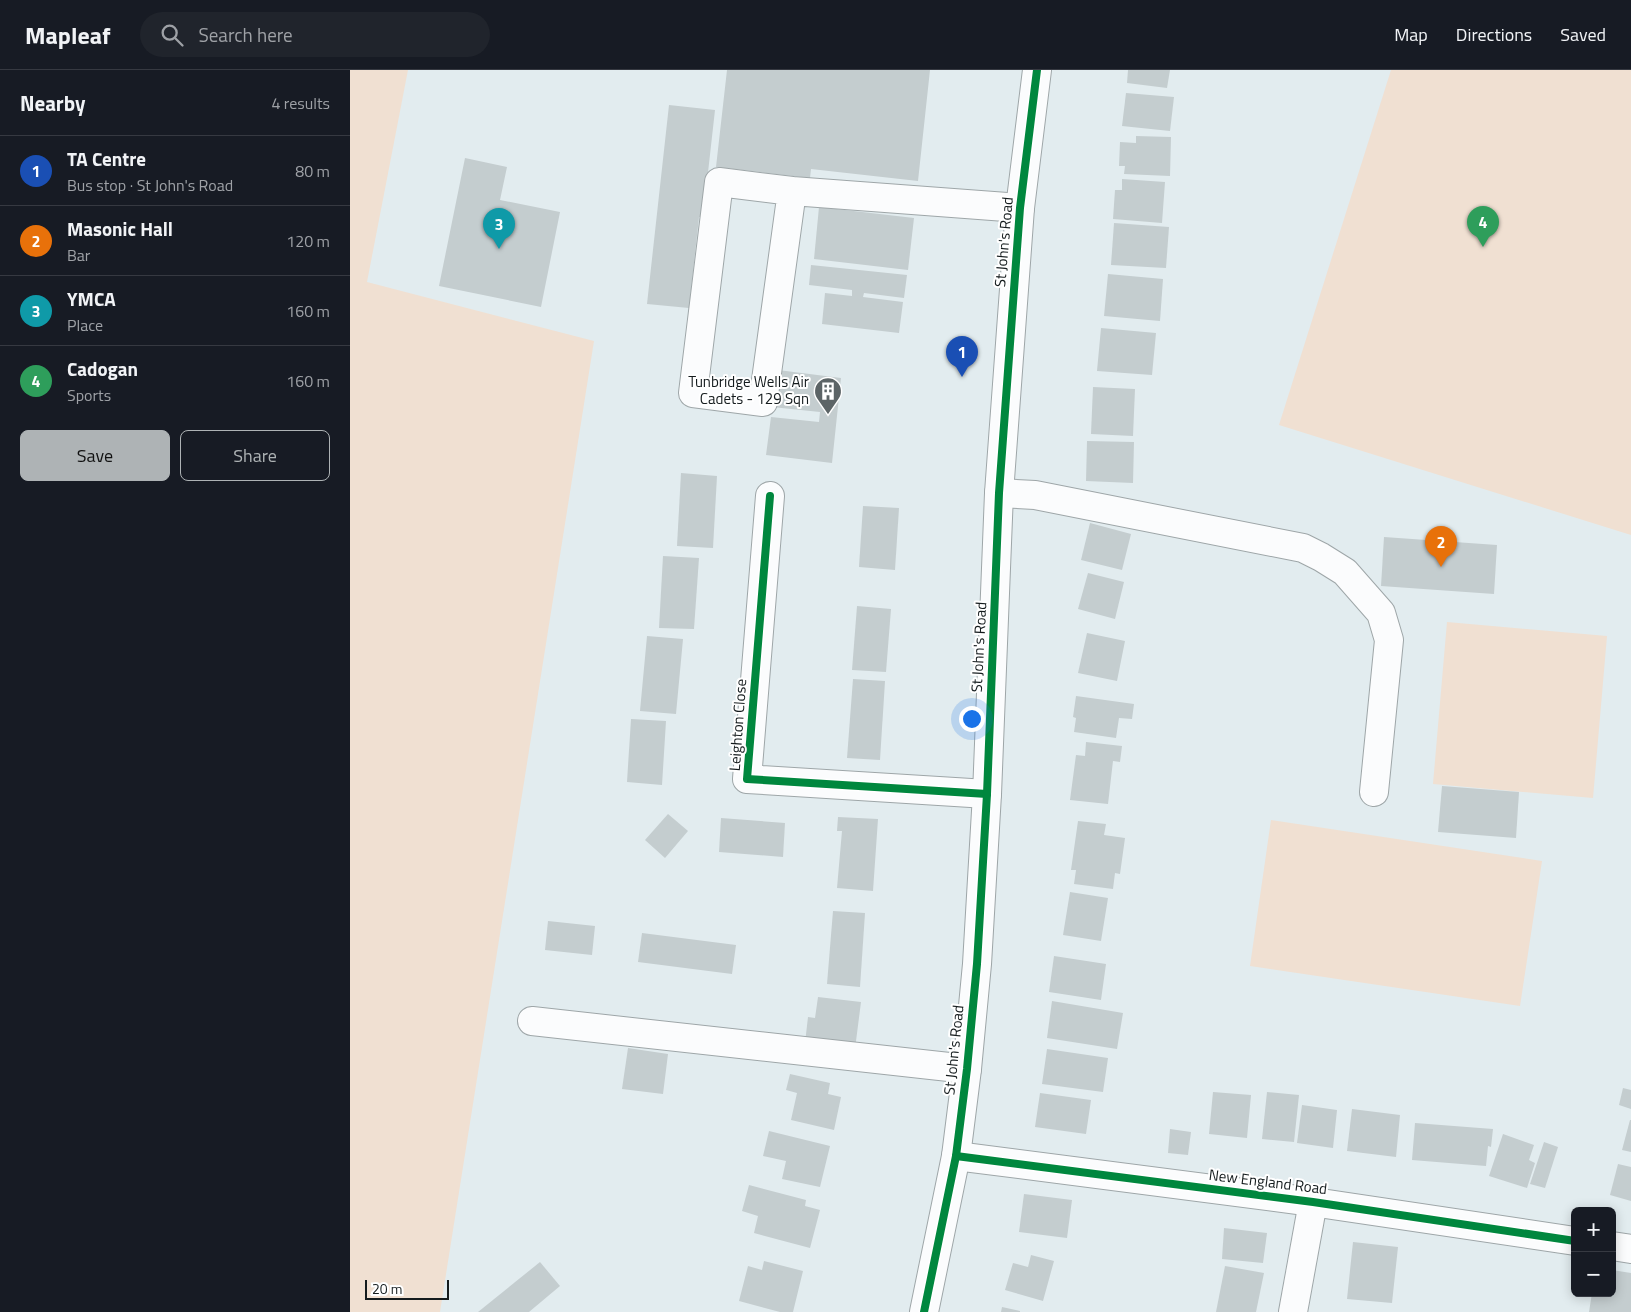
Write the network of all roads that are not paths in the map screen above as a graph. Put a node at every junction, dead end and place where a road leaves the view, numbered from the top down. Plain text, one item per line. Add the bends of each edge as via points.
1 (1037, 70) edge
2 (792, 191) junction
3 (1020, 208) junction
4 (999, 493) junction
5 (770, 496) dead end
6 (1374, 792) dead end
7 (987, 794) junction
8 (532, 1022) dead end
9 (967, 1069) junction
10 (956, 1156) junction
11 (1313, 1202) junction
12 (1571, 1240) edge
13 (1616, 1247) edge
14 (1631, 1249) edge
15 (924, 1312) edge
16 (1293, 1312) edge

1 - 3 main road, St John's Road
2 - 2 main road via 763,402 694,394 720,182
2 - 3 main road
3 - 4 main road, St John's Road
4 - 6 main road via 1034,495 1303,548 1344,572 1381,612 1389,640
4 - 7 main road, St John's Road
5 - 7 main road, Leighton Close via 747,779
7 - 9 main road, St John's Road
8 - 9 main road
9 - 10 main road, St John's Road
10 - 11 main road, New England Road
10 - 15 main road, St John's Road
11 - 12 main road, New England Road
11 - 16 main road
13 - 14 main road

